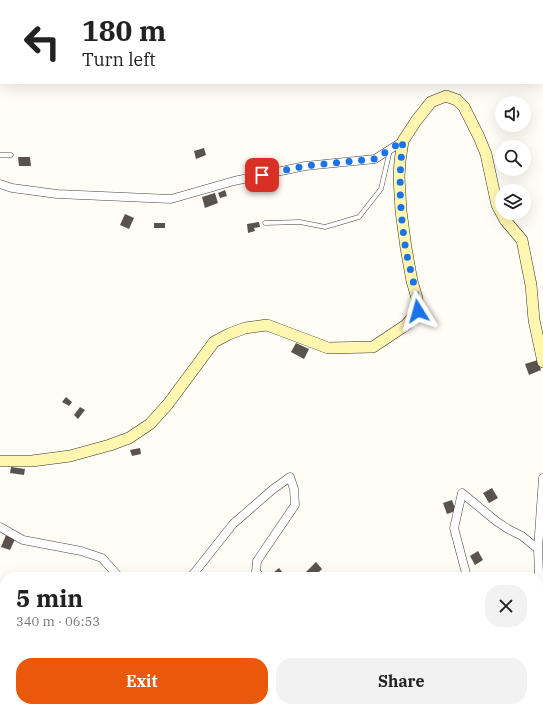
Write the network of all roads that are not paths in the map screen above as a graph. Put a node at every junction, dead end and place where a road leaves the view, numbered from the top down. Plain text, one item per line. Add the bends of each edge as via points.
1 (403, 141) junction
2 (390, 149) junction
3 (0, 155) edge
4 (11, 155) dead end
5 (0, 184) edge
6 (265, 223) dead end
7 (543, 362) edge
8 (0, 461) edge
9 (543, 478) edge
10 (0, 526) edge
11 (538, 549) junction
12 (115, 572) edge
13 (195, 572) edge
14 (256, 572) edge
15 (466, 572) edge
16 (539, 572) edge

1 - 2 street
1 - 7 street via 431,102 446,96 457,100 464,107 486,154 497,205 505,220 522,240
1 - 8 street via 399,177 400,211 418,311 406,325 373,347 354,348 328,348 267,325 245,328 214,342 168,404 150,424 129,438 110,446 70,456 32,461
2 - 5 street via 375,159 305,166 234,181 171,199 57,194
2 - 6 lane via 381,189 359,217 325,227 300,222
3 - 4 lane
9 - 11 street
10 - 12 street via 23,540 81,551 102,558
11 - 15 street via 496,521 462,493 454,528
11 - 16 street
13 - 14 street via 233,524 290,477 295,505 257,561

